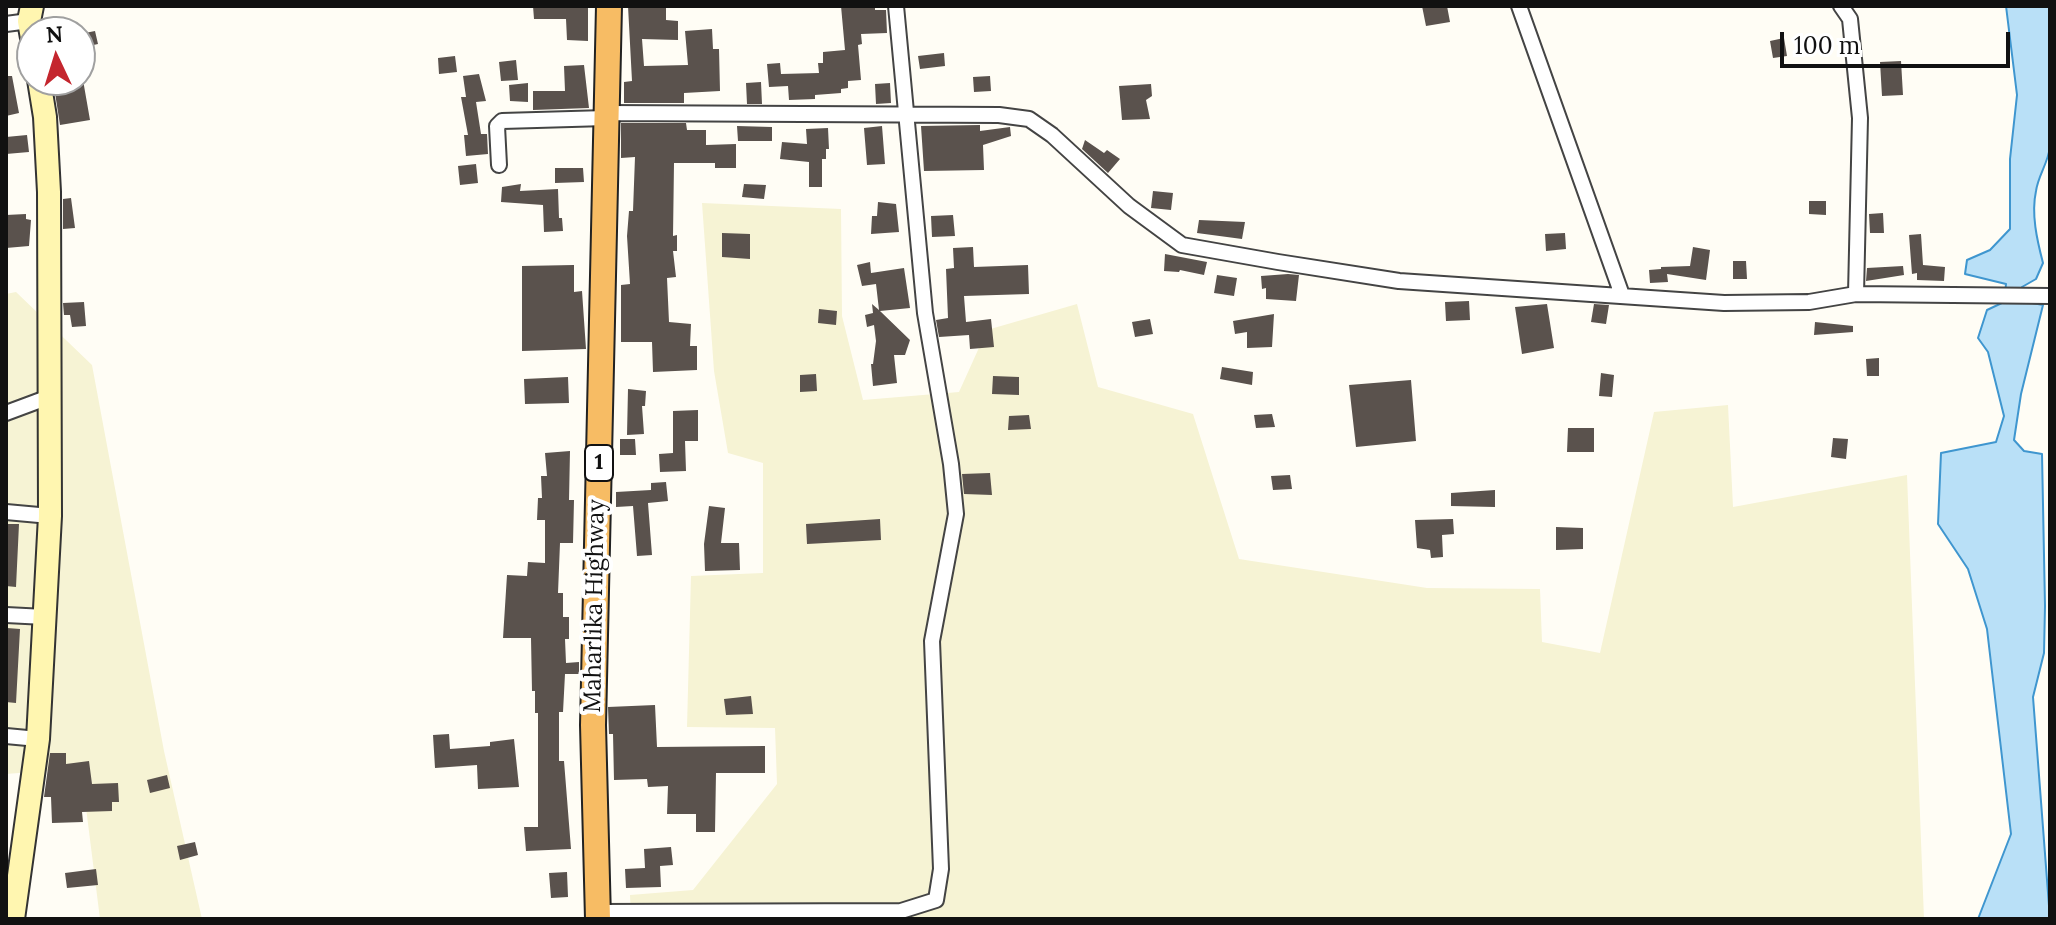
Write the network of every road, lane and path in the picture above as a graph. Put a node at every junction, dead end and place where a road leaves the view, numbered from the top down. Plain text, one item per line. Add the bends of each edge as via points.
1 (609, 6) edge
2 (896, 6) edge
3 (1519, 6) edge
4 (1841, 6) edge
5 (42, 96) edge
6 (607, 115) junction
7 (907, 116) junction
8 (499, 165) dead end
9 (1856, 294) junction
10 (1622, 295) junction
11 (2050, 296) edge
12 (49, 397) junction
13 (6, 413) edge
14 (6, 512) edge
15 (50, 516) junction
16 (6, 615) edge
17 (45, 617) junction
18 (6, 736) edge
19 (38, 739) junction
20 (598, 916) edge
21 (13, 919) edge

1 - 6 highway, Maharlika Highway / 1
2 - 7 street
3 - 10 street
4 - 9 street via 1850,19 1860,118
5 - 12 main road via 49,192
6 - 7 street
6 - 8 street via 502,121 497,126
6 - 20 highway, Maharlika Highway / 1 via 593,725
7 - 10 street via 1029,119 1182,245 1399,281
7 - 20 street via 925,313 956,514 932,641 941,869 936,900 901,911
9 - 10 street via 1809,302 1724,303
9 - 11 street
12 - 13 street
12 - 15 main road
14 - 15 street
15 - 17 main road
16 - 17 street
17 - 19 main road
18 - 19 street
19 - 21 main road

